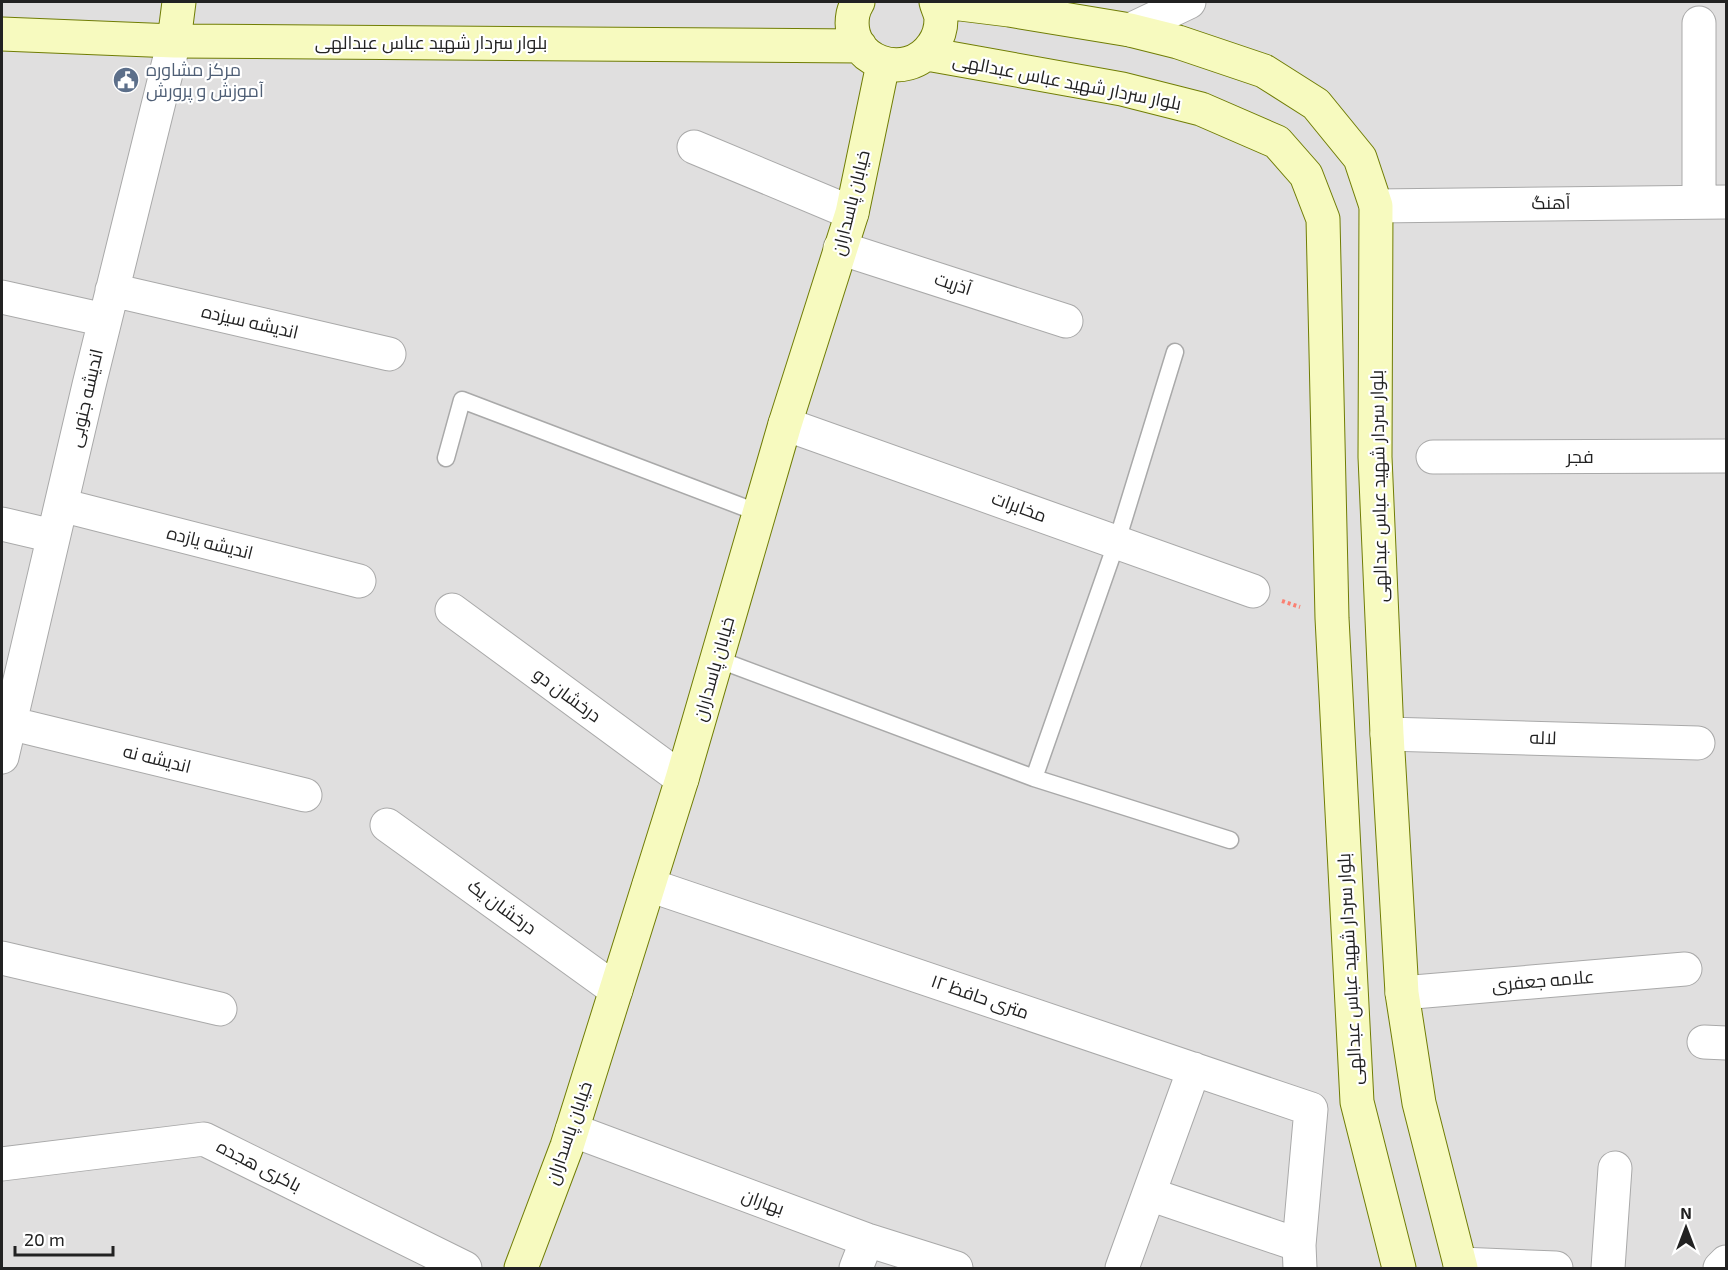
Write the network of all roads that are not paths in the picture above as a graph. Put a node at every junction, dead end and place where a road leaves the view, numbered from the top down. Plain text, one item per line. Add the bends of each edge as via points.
1 (178, 2) edge
2 (858, 2) edge
3 (936, 2) edge
4 (944, 2) edge
5 (1189, 2) edge
6 (1699, 23) dead end
7 (1130, 30) junction
8 (2, 34) edge
9 (174, 41) junction
10 (927, 54) junction
11 (871, 55) junction
12 (694, 147) dead end
13 (1713, 202) edge
14 (1376, 206) junction
15 (852, 213) junction
16 (840, 248) junction
17 (2, 297) edge
18 (108, 305) junction
19 (1066, 321) dead end
20 (1176, 352) dead end
21 (389, 354) dead end
22 (785, 424) junction
23 (1726, 456) edge
24 (446, 458) dead end
25 (1433, 458) dead end
26 (60, 505) junction
27 (759, 513) junction
28 (2, 524) edge
29 (53, 536) junction
30 (1117, 541) junction
31 (359, 581) dead end
32 (1252, 591) road end
33 (452, 610) dead end
34 (717, 659) junction
35 (1387, 734) junction
36 (4, 740) edge
37 (1698, 742) dead end
38 (1034, 778) junction
39 (682, 779) junction
40 (305, 795) dead end
41 (387, 825) dead end
42 (1230, 840) dead end
43 (649, 885) junction
44 (2, 958) edge
45 (1685, 969) dead end
46 (616, 990) junction
47 (1402, 993) junction
48 (220, 1009) dead end
49 (1194, 1070) junction
50 (572, 1130) junction
51 (2, 1164) edge
52 (1615, 1168) dead end
53 (1149, 1194) junction
54 (861, 1254) edge
55 (1299, 1257) edge
56 (1726, 1262) edge
57 (1461, 1266) edge
58 (465, 1269) edge
59 (521, 1269) edge
60 (956, 1269) edge
61 (1122, 1269) edge
62 (1399, 1269) edge
63 (1556, 1269) edge
64 (1608, 1269) edge
65 (1720, 1269) edge

1 - 9 street
2 - 11 street via 853,31
3 - 10 street via 941,19 938,38
4 - 7 street, بلوار سردار شهید عباس عبدالهی
5 - 7 street
6 - 13 street
7 - 14 street, بلوار سردار شهید عباس عبدالهی via 1264,71 1316,104 1360,158
8 - 9 street, بلوار سردار شهید عباس عبدالهی
9 - 11 street, بلوار سردار شهید عباس عبدالهی
9 - 18 street, اندیشه جنوبی
10 - 11 street, بلوار سردار شهید عباس عبدالهی via 898,66
10 - 62 street, بلوار سردار شهید عباس عبدالهی via 1122,89 1201,109 1277,142 1306,175 1323,219 1332,618 1357,1102
11 - 15 street, خیابان پاسداران
12 - 15 street
13 - 14 street, آهنگ
14 - 35 street, بلوار سردار شهید عباس عبدالهی via 1375,457
15 - 16 street, خیابان پاسداران
16 - 19 street, آذریت
16 - 22 street, خیابان پاسداران
17 - 18 street, اندیشه سیزده
18 - 21 street, اندیشه سیزده
18 - 26 street, اندیشه جنوبی
20 - 30 lane
22 - 27 street, خیابان پاسداران
22 - 30 street, مخابرات
23 - 25 street, فجر
24 - 27 lane via 462,400
26 - 29 street, اندیشه جنوبی
26 - 31 street, اندیشه یازده
27 - 34 street, خیابان پاسداران
28 - 29 street
29 - 36 street, اندیشه جنوبی
30 - 32 street, مخابرات
30 - 38 lane
33 - 39 street, درخشان دو
34 - 38 lane
34 - 39 street, خیابان پاسداران
35 - 37 street, لاله
35 - 47 street, بلوار سردار شهید عباس عبدالهی
36 - 40 street, اندیشه نه
38 - 42 lane
39 - 43 street, خیابان پاسداران
41 - 46 street, درخشان یک
43 - 46 street, خیابان پاسداران
43 - 49 street, ۱۲ متری حافظ
44 - 48 street
45 - 47 street, علامه جعفری
46 - 50 street, خیابان پاسداران
47 - 57 street, بلوار سردار شهید عباس عبدالهی via 1419,1103
49 - 53 street
49 - 55 street, ۱۲ متری حافظ via 1311,1109
50 - 54 street, بهاران
50 - 59 street, خیابان پاسداران
51 - 58 street, باکری هجده via 204,1138
52 - 64 street
53 - 55 street
53 - 61 street
54 - 60 street, بهاران
56 - 65 street
57 - 63 street

